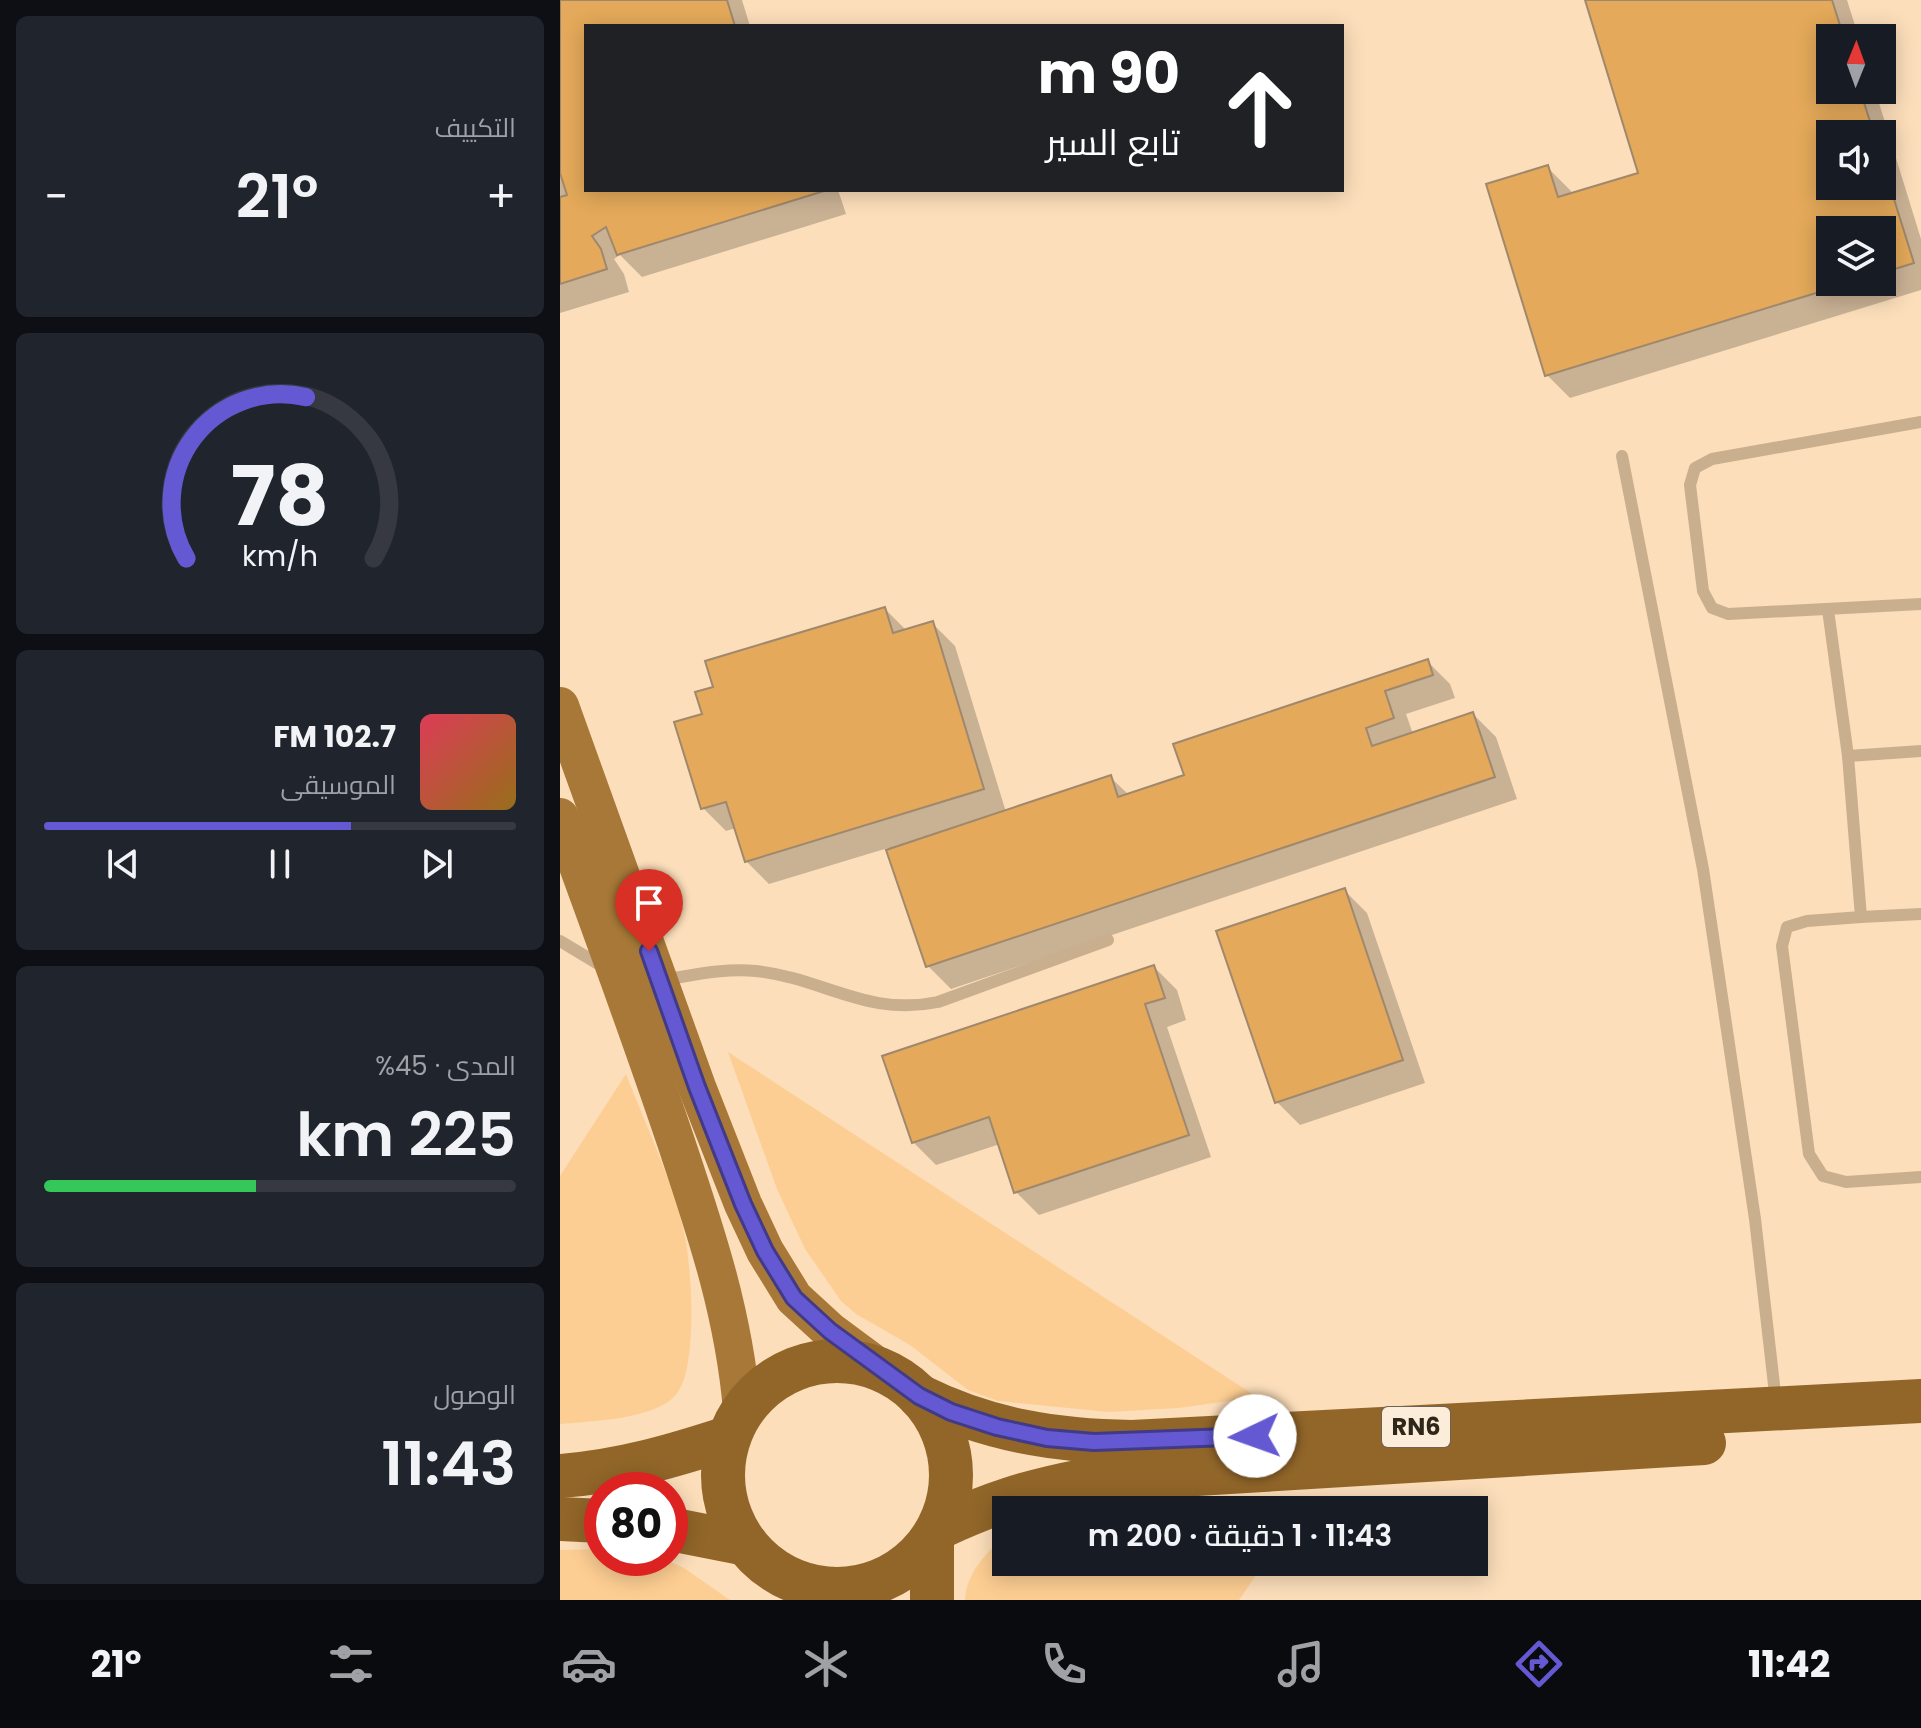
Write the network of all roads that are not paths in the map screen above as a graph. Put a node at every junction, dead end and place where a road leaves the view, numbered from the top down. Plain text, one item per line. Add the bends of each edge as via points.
1 (1921, 422) edge
2 (1622, 456) dead end
3 (1921, 604) edge
4 (1828, 610) junction
5 (560, 706) edge
6 (1921, 751) edge
7 (1848, 756) junction
8 (560, 817) edge
9 (1921, 914) edge
10 (1861, 917) junction
11 (1108, 940) dead end
12 (560, 941) edge
13 (620, 980) junction
14 (660, 981) junction
15 (1921, 1177) edge
16 (884, 1371) junction
17 (919, 1396) junction
18 (1921, 1401) edge
19 (1777, 1409) junction
20 (735, 1424) junction
21 (1921, 1430) edge
22 (560, 1476) edge
23 (560, 1519) edge
24 (584, 1520) edge
25 (688, 1533) edge
26 (936, 1534) junction
27 (746, 1544) junction
28 (799, 1590) edge
29 (932, 1600) edge

1 - 4 lane via 1712,459 1695,468 1690,485 1703,591 1712,608 1728,614
2 - 19 lane via 1705,884 1755,1219
3 - 4 lane
4 - 7 lane
5 - 14 main road
6 - 7 lane
7 - 10 lane
8 - 13 main road
9 - 10 lane
10 - 15 lane via 1787,927 1782,946 1809,1154 1823,1176 1846,1182
11 - 14 lane via 917,1006 874,1004 756,971 721,970
12 - 13 lane
13 - 20 main road via 722,1285 738,1361
14 - 16 main road via 765,1251 794,1298
16 - 17 highway
16 - 20 highway via 858,1363 806,1365 760,1390
17 - 19 highway, RN6 via 951,1412 1047,1438 1132,1442
17 - 26 highway via 945,1436 950,1458 948,1505
18 - 19 highway, RN6
20 - 22 highway via 678,1455
20 - 27 highway via 722,1483 734,1526
21 - 26 highway, RN6 via 1082,1481 997,1502
23 - 24 highway
25 - 27 highway
26 - 28 highway via 911,1563 884,1580 853,1588
26 - 29 highway
27 - 28 highway

